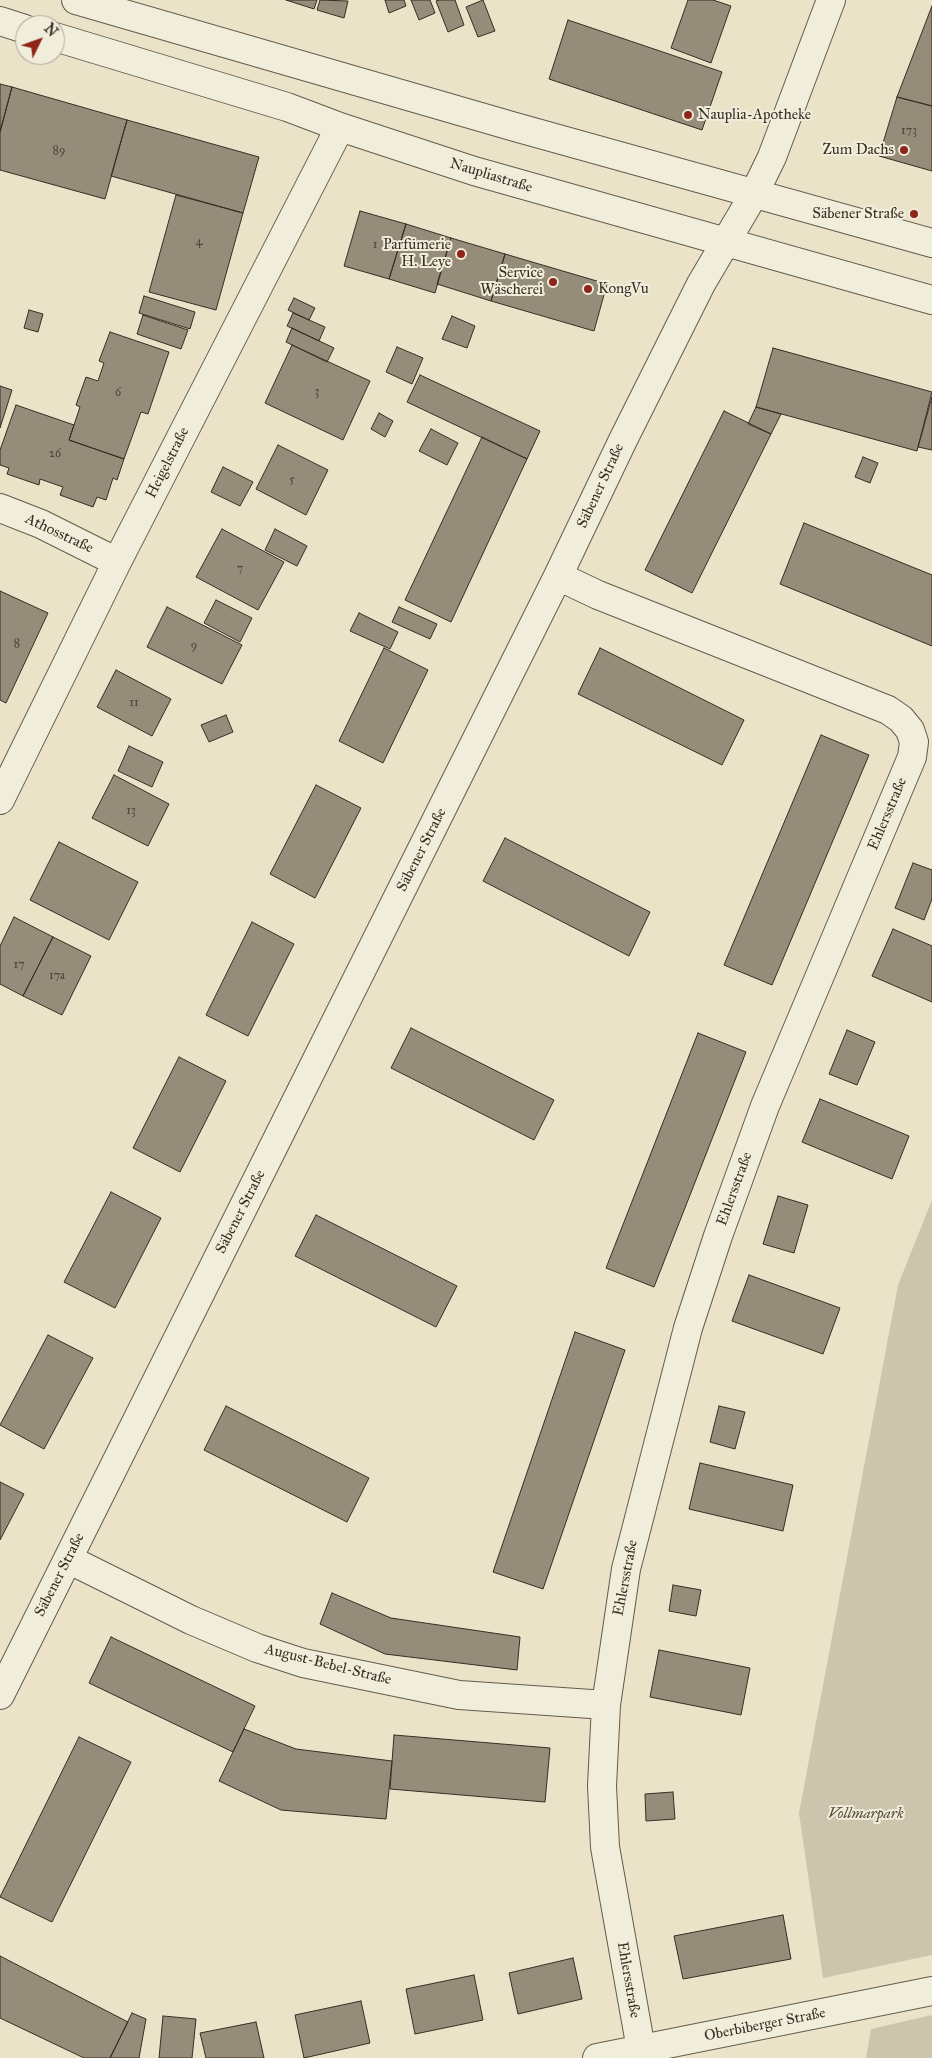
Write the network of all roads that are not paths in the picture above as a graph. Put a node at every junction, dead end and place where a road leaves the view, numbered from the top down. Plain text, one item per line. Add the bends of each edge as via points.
1 (76, 0) edge
2 (831, 0) edge
3 (0, 21) edge
4 (15, 25) edge
5 (65, 40) edge
6 (340, 127) junction
7 (754, 194) junction
8 (725, 243) junction
9 (932, 243) edge
10 (932, 300) edge
11 (0, 508) edge
12 (117, 562) junction
13 (558, 576) junction
14 (0, 800) edge
15 (68, 1559) junction
16 (0, 1695) edge
17 (606, 1705) junction
18 (932, 1991) edge
19 (641, 2049) junction
20 (597, 2058) edge

1 - 7 street
2 - 7 street, Säbener Straße via 772,157
3 - 4 street
5 - 6 street, Naupliastraße via 279,104
6 - 8 street, Naupliastraße via 474,171
6 - 12 street, Heigelstraße
7 - 8 street, Säbener Straße
7 - 9 street
8 - 10 street, Naupliastraße
8 - 13 street, Säbener Straße via 701,284
11 - 12 street, Athosstraße via 41,524
12 - 14 street, Heigelstraße
13 - 15 street, Säbener Straße
13 - 17 street, Ehlersstraße via 888,710 910,730 914,742 912,757 765,1106 688,1328 626,1568
15 - 16 street, Säbener Straße
15 - 17 street, August-Bebel-Straße via 191,1620 257,1648 303,1662 459,1695
17 - 19 street, Ehlersstraße via 602,1786 605,1847
18 - 19 street, Oberbiberger Straße
19 - 20 street, Oberbiberger Straße

